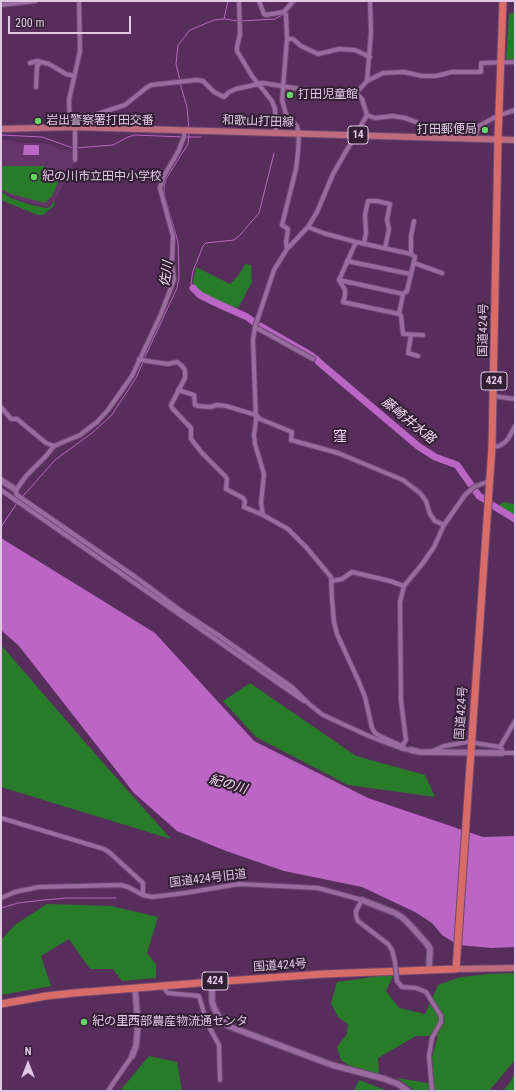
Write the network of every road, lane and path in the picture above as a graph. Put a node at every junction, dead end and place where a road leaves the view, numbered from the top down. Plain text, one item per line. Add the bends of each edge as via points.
1 (35, 1) edge
2 (79, 1) edge
3 (239, 1) edge
4 (259, 1) edge
5 (293, 1) edge
6 (370, 1) edge
7 (503, 1) edge
8 (1, 5) edge
9 (285, 13) junction
10 (287, 39) junction
11 (370, 57) junction
12 (41, 62) junction
13 (515, 62) edge
14 (30, 63) dead end
15 (501, 63) junction
16 (74, 76) junction
17 (367, 81) junction
18 (258, 84) junction
19 (283, 87) junction
20 (36, 88) dead end
21 (356, 93) junction
22 (515, 110) edge
23 (367, 115) junction
24 (499, 115) junction
25 (74, 127) junction
26 (1, 129) edge
27 (186, 130) junction
28 (276, 133) junction
29 (299, 134) junction
30 (354, 135) junction
31 (435, 137) junction
32 (474, 138) junction
33 (498, 139) junction
34 (515, 140) edge
35 (75, 160) dead end
36 (414, 221) dead end
37 (308, 227) junction
38 (356, 242) junction
39 (364, 244) junction
40 (287, 248) junction
41 (385, 248) junction
42 (411, 254) junction
43 (348, 261) junction
44 (414, 263) junction
45 (442, 273) dead end
46 (410, 274) junction
47 (339, 280) junction
48 (403, 294) junction
49 (399, 314) junction
50 (255, 327) junction
51 (423, 335) dead end
52 (411, 336) junction
53 (418, 356) dead end
54 (140, 359) junction
55 (313, 359) dead end
56 (178, 390) junction
57 (494, 396) junction
58 (515, 399) edge
59 (1, 407) edge
60 (256, 415) junction
61 (515, 426) edge
62 (54, 446) junction
63 (492, 447) junction
64 (1, 480) edge
65 (489, 481) junction
66 (1, 490) edge
67 (16, 495) junction
68 (263, 514) junction
69 (444, 525) junction
70 (332, 581) junction
71 (404, 586) junction
72 (515, 721) edge
73 (467, 742) dead end
74 (475, 743) dead end
75 (402, 746) junction
76 (411, 750) junction
77 (501, 750) junction
78 (430, 752) junction
79 (471, 753) junction
80 (515, 753) edge
81 (1, 818) edge
82 (143, 895) junction
83 (1, 898) edge
84 (362, 900) junction
85 (515, 968) edge
86 (456, 969) junction
87 (430, 970) junction
88 (212, 982) junction
89 (162, 986) junction
90 (135, 988) junction
91 (1, 1004) edge
92 (132, 1056) joint
93 (220, 1080) dead end
94 (108, 1091) edge
95 (408, 1091) edge
96 (432, 1091) edge

1 - 8 street
2 - 16 street via 80,51
3 - 18 street via 240,34 236,47 239,56
4 - 9 street via 266,15
5 - 9 street
6 - 11 street
7 - 15 highway, 国道424号 / 424
9 - 10 street
10 - 11 street via 293,39 318,54 339,49 355,50
10 - 19 street
11 - 17 street
12 - 14 street
12 - 16 street
12 - 20 street via 37,66
13 - 15 street
15 - 17 street via 481,63 481,72 452,72 436,76 391,72
15 - 24 highway, 国道424号 / 424
16 - 25 street via 69,100
17 - 21 street
18 - 19 street
18 - 25 street via 236,89 224,97 202,81 196,80 152,85 125,105 91,116
18 - 28 street via 272,101 275,109
19 - 21 street via 340,97
19 - 29 street via 282,100 286,114 297,126
21 - 23 street via 362,99
22 - 24 street
23 - 30 street
23 - 31 street via 410,120 430,131
24 - 32 street via 479,126
24 - 33 highway, 国道424号 / 424
25 - 26 main road, 和歌山打田線 / 14
25 - 27 main road, 和歌山打田線 / 14
25 - 35 street
27 - 28 main road, 和歌山打田線 / 14
27 - 54 street via 160,188 173,236 173,285
28 - 29 main road, 和歌山打田線 / 14
29 - 30 main road, 和歌山打田線 / 14
29 - 40 street via 296,170 282,225 288,229
30 - 31 main road, 和歌山打田線 / 14
30 - 37 street
31 - 32 main road, 和歌山打田線 / 14
32 - 33 main road, 和歌山打田線 / 14
33 - 34 main road, 和歌山打田線 / 14
33 - 57 highway, 国道424号 / 424
36 - 42 street
37 - 38 street
37 - 40 street
38 - 39 street
38 - 43 street
39 - 41 street
39 - 41 street via 368,201 390,204
40 - 50 street via 274,270
41 - 42 street
42 - 44 street via 415,257
43 - 46 street
43 - 47 street
44 - 45 street
44 - 46 street
46 - 48 street via 407,291
47 - 48 street
47 - 49 street via 345,290 343,302
48 - 49 street
49 - 52 street via 403,334
50 - 55 street
50 - 60 street via 253,340
51 - 52 street
52 - 53 street via 408,354
54 - 56 street via 168,364 179,363 184,370 185,378
54 - 62 street via 132,376 97,422 80,435
56 - 60 street via 194,395 195,405 198,406 226,406
56 - 68 street via 172,408 191,428 191,439 225,476 226,489 243,498 244,507
57 - 58 street
57 - 63 highway, 国道424号 / 424
59 - 62 street via 11,419 17,420 46,443
60 - 68 street via 255,444 264,474 261,503
60 - 69 street via 292,432 291,440 338,453 403,480 423,497 435,521
61 - 63 street via 504,443
62 - 67 street via 26,476
63 - 65 highway, 国道424号 / 424
64 - 67 street
65 - 69 street via 473,488
65 - 79 highway, 国道424号 / 424
66 - 67 street
67 - 76 street via 293,688 323,715 371,737
68 - 70 street via 288,529 302,542
69 - 71 street via 434,547
70 - 71 street via 342,579 352,572
70 - 75 street via 337,634 360,682 372,728 375,733
71 - 75 street via 400,602 401,694 406,740
72 - 77 street
73 - 78 street via 444,746
74 - 77 street
75 - 76 street
76 - 78 street
77 - 79 street
77 - 80 street
78 - 79 street
79 - 86 highway, 国道424号 / 424
81 - 82 street via 104,849 143,883
82 - 83 street, 国道424号旧道 via 120,885 102,885 27,889
82 - 84 street, 国道424号旧道 via 152,897 254,884 318,888
84 - 87 street, 国道424号旧道 via 395,913 410,925 430,949
84 - 96 street, bridge via 356,916 388,944 394,956 397,981 402,987 426,992 441,1016 441,1022 432,1038 429,1056
85 - 86 main road
86 - 87 highway, 国道424号 / 424
87 - 88 highway, 国道424号 / 424
88 - 89 highway, 国道424号 / 424
88 - 95 street via 214,1008 228,1026 332,1065 398,1084
89 - 90 highway, 国道424号 / 424
89 - 93 street via 168,993 199,996 207,1023 219,1045
90 - 91 highway, 国道424号 / 424 via 46,996
90 - 92 street via 138,1025 136,1046
92 - 94 street

